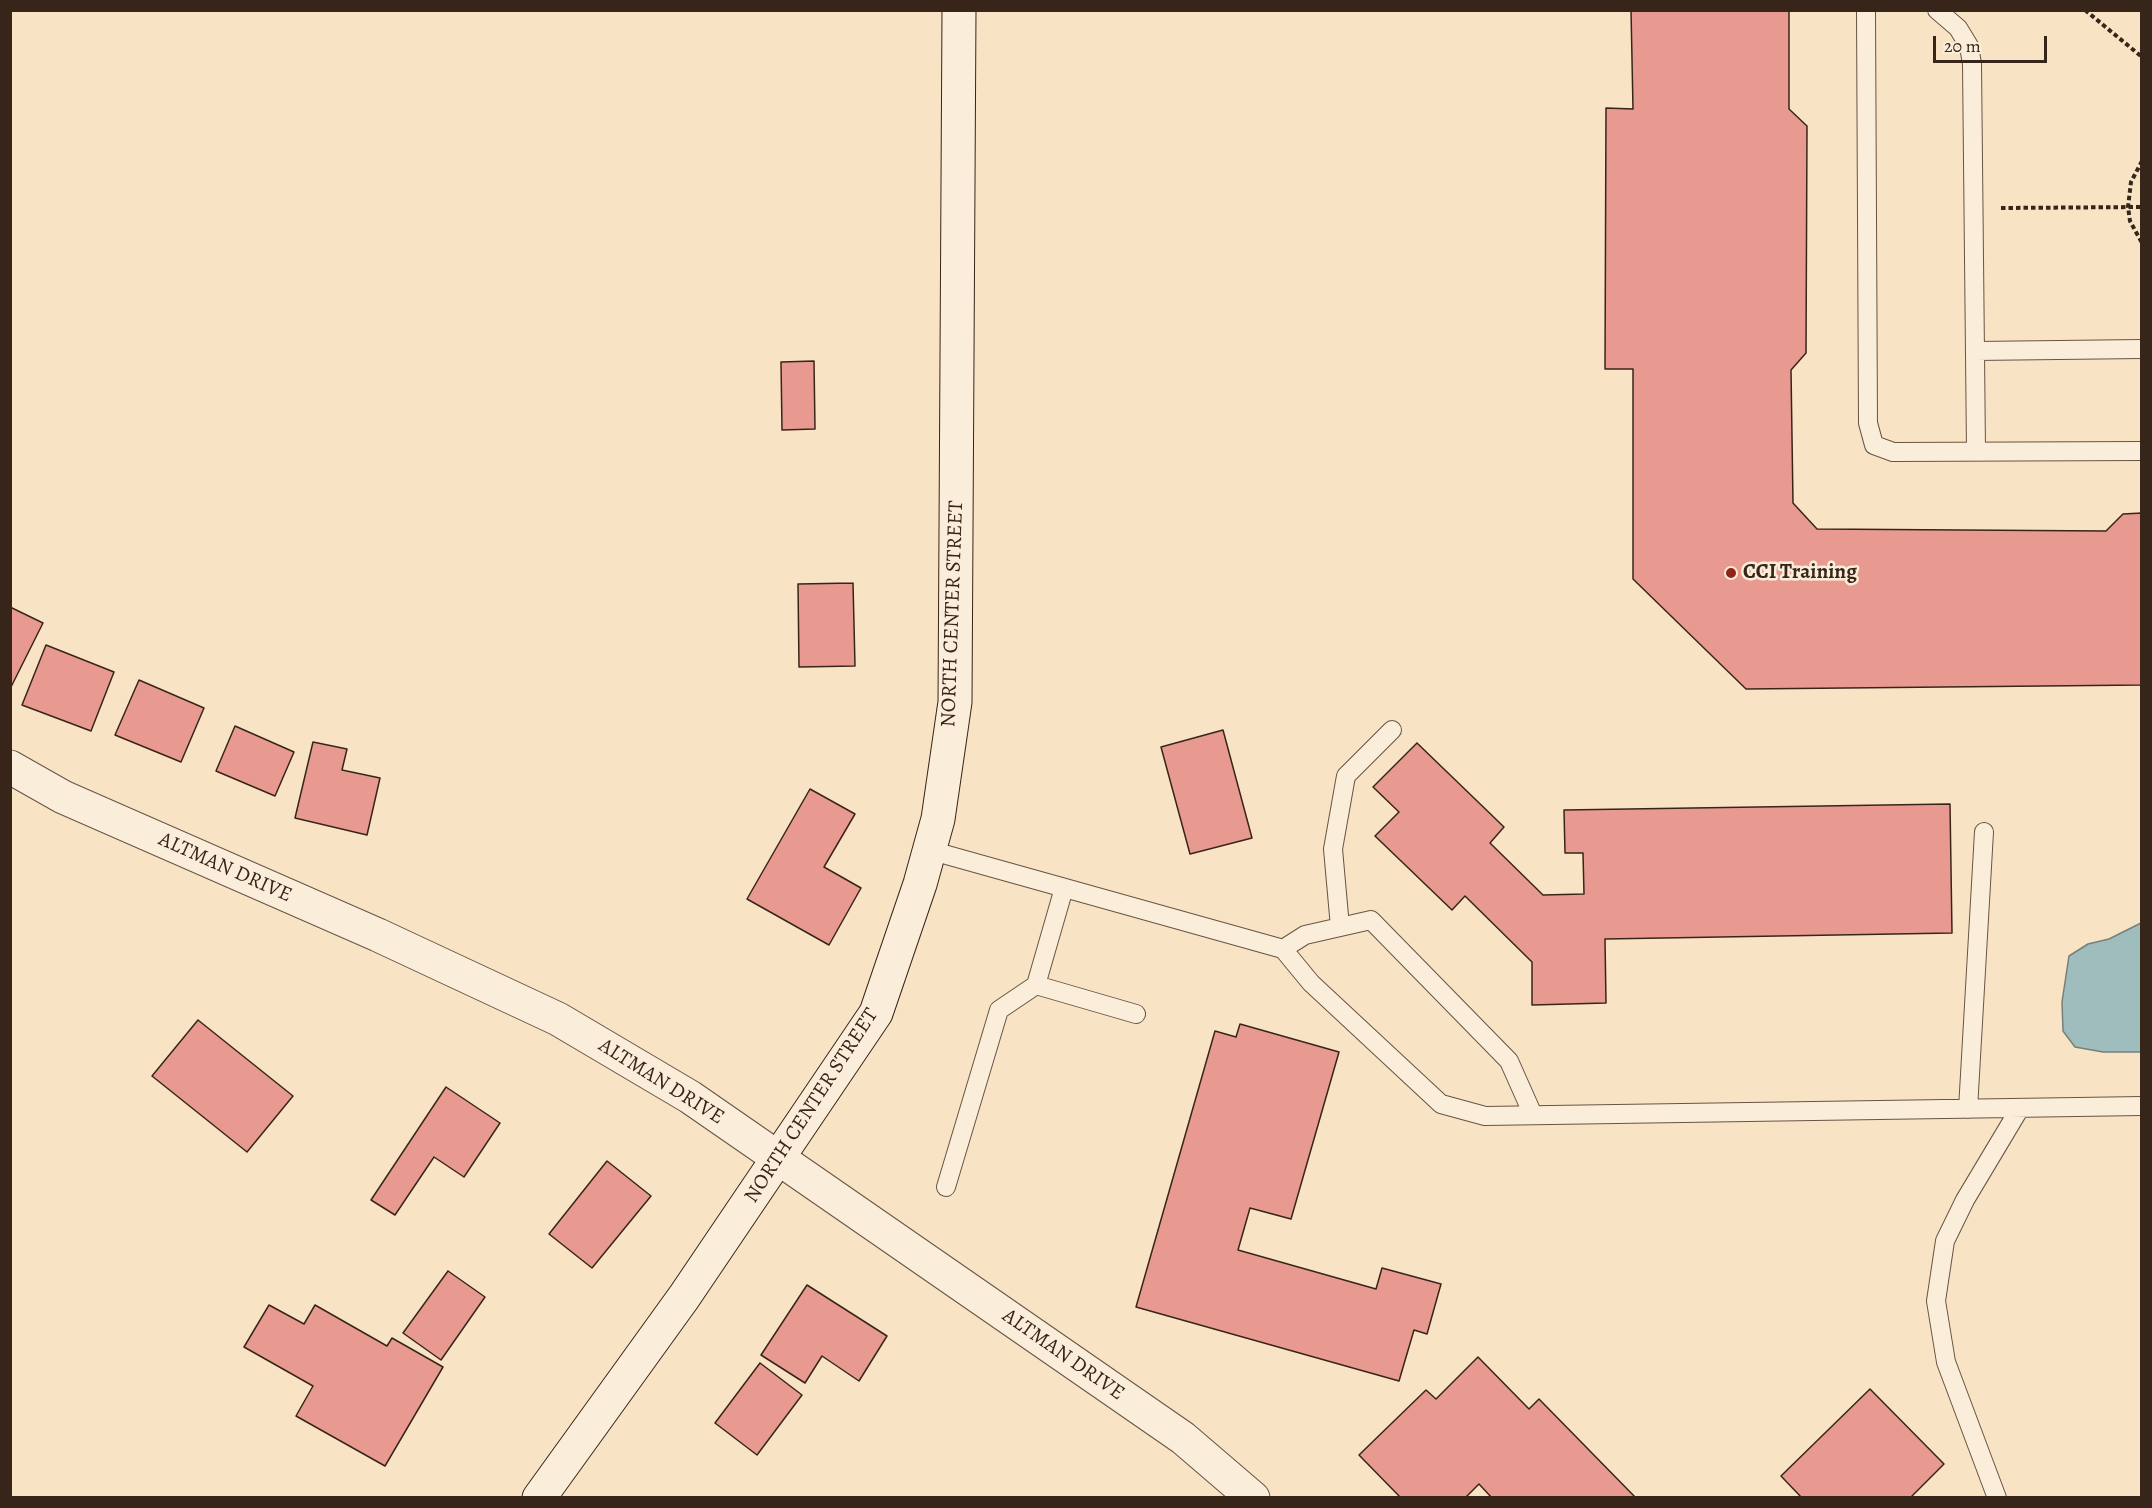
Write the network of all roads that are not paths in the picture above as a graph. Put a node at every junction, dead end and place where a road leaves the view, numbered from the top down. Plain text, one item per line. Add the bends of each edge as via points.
1 (959, 10) edge
2 (1866, 10) edge
3 (1937, 10) edge
4 (2142, 349) edge
5 (1975, 351) junction
6 (1976, 451) junction
7 (2142, 451) edge
8 (1392, 730) dead end
9 (10, 767) edge
10 (1984, 831) dead end
11 (929, 850) junction
12 (1064, 888) junction
13 (1340, 927) junction
14 (1283, 949) junction
15 (1036, 985) junction
16 (1136, 1014) dead end
17 (2142, 1106) edge
18 (2020, 1108) junction
19 (1968, 1109) junction
20 (1533, 1115) junction
21 (778, 1158) junction
22 (946, 1187) dead end
23 (539, 1497) edge
24 (1252, 1497) edge
25 (1997, 1497) edge

1 - 11 main road, NORTH CENTER STREET via 955,702 938,819
2 - 6 lane via 1868,423 1874,445 1893,452
3 - 5 lane via 1958,28 1969,46 1972,64
4 - 5 lane
5 - 6 lane
6 - 7 lane
8 - 13 lane via 1346,776 1333,849
9 - 21 main road, ALTMAN DRIVE via 63,797 558,1019 690,1097
10 - 19 lane
11 - 12 lane
11 - 21 main road, NORTH CENTER STREET via 876,1013
12 - 14 lane
12 - 15 lane
13 - 14 lane via 1305,935
13 - 20 lane via 1371,920 1509,1061
14 - 20 lane via 1311,983 1441,1104 1485,1116
15 - 16 lane
15 - 22 lane via 999,1010
17 - 18 lane
18 - 19 lane
18 - 25 lane via 1945,1241 1935,1301 1946,1362
19 - 20 lane
21 - 23 main road, NORTH CENTER STREET via 684,1298
21 - 24 main road, ALTMAN DRIVE via 1183,1438

